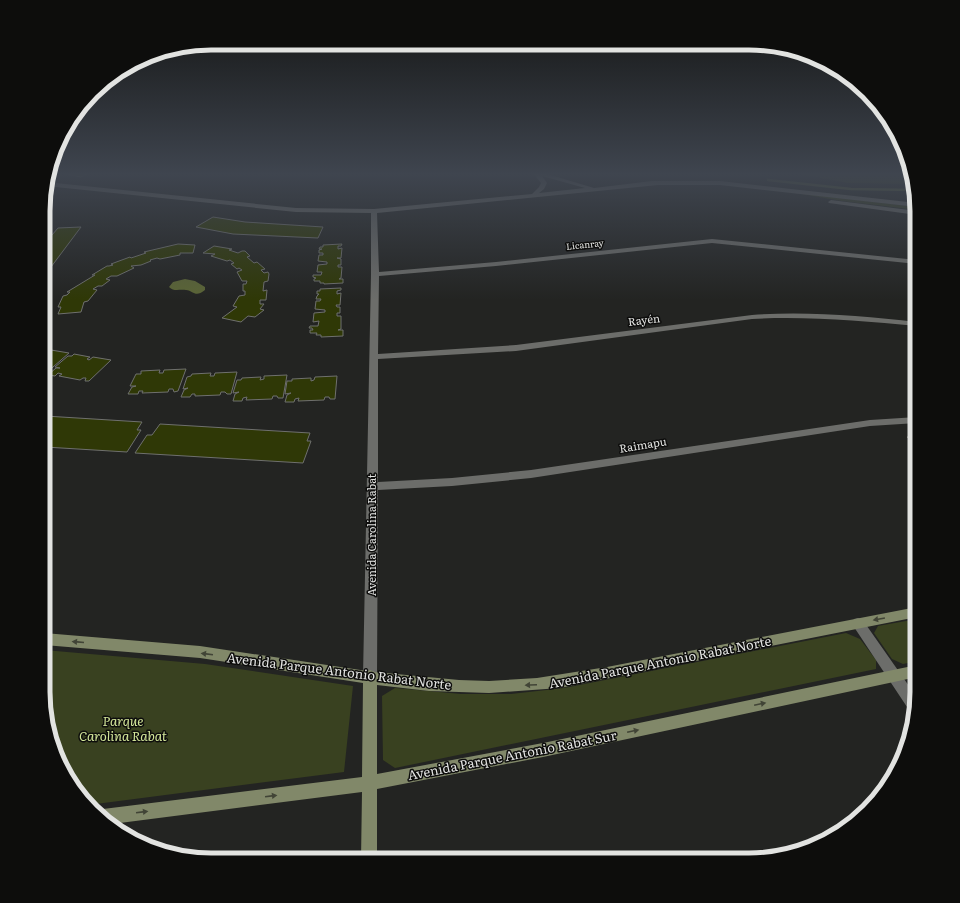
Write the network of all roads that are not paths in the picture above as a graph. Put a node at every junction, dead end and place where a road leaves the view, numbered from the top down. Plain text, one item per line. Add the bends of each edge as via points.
1 (374, 215) edge
2 (910, 261) edge
3 (375, 274) junction
4 (910, 323) edge
5 (373, 357) junction
6 (910, 420) edge
7 (372, 486) junction
8 (910, 613) edge
9 (858, 623) junction
10 (50, 639) edge
11 (910, 673) edge
12 (370, 676) junction
13 (894, 676) junction
14 (910, 699) edge
15 (370, 783) junction
16 (109, 816) edge
17 (369, 853) edge

1 - 3 street, Avenida Carolina Rabat
2 - 3 street, Licanray via 712,241
3 - 5 street, Avenida Carolina Rabat
4 - 5 street, Rayén via 828,315 787,314 516,348
5 - 7 street, Avenida Carolina Rabat
6 - 7 street, Raimapu via 870,423 531,474 458,482
7 - 12 street, Avenida Carolina Rabat
8 -> 9 street, Avenida Parque Antonio Rabat Norte
9 -> 12 street, Avenida Parque Antonio Rabat Norte via 542,684 489,687 436,685
9 - 13 street
12 -> 10 street, Avenida Parque Antonio Rabat Norte via 248,658
11 - 13 street, Avenida Parque Antonio Rabat Sur
12 - 15 street, Avenida Carolina Rabat
13 - 14 street
15 -> 13 street, Avenida Parque Antonio Rabat Sur via 543,750
16 -> 15 street, Avenida Parque Antonio Rabat Sur
15 - 17 street, Avenida Carolina Rabat

